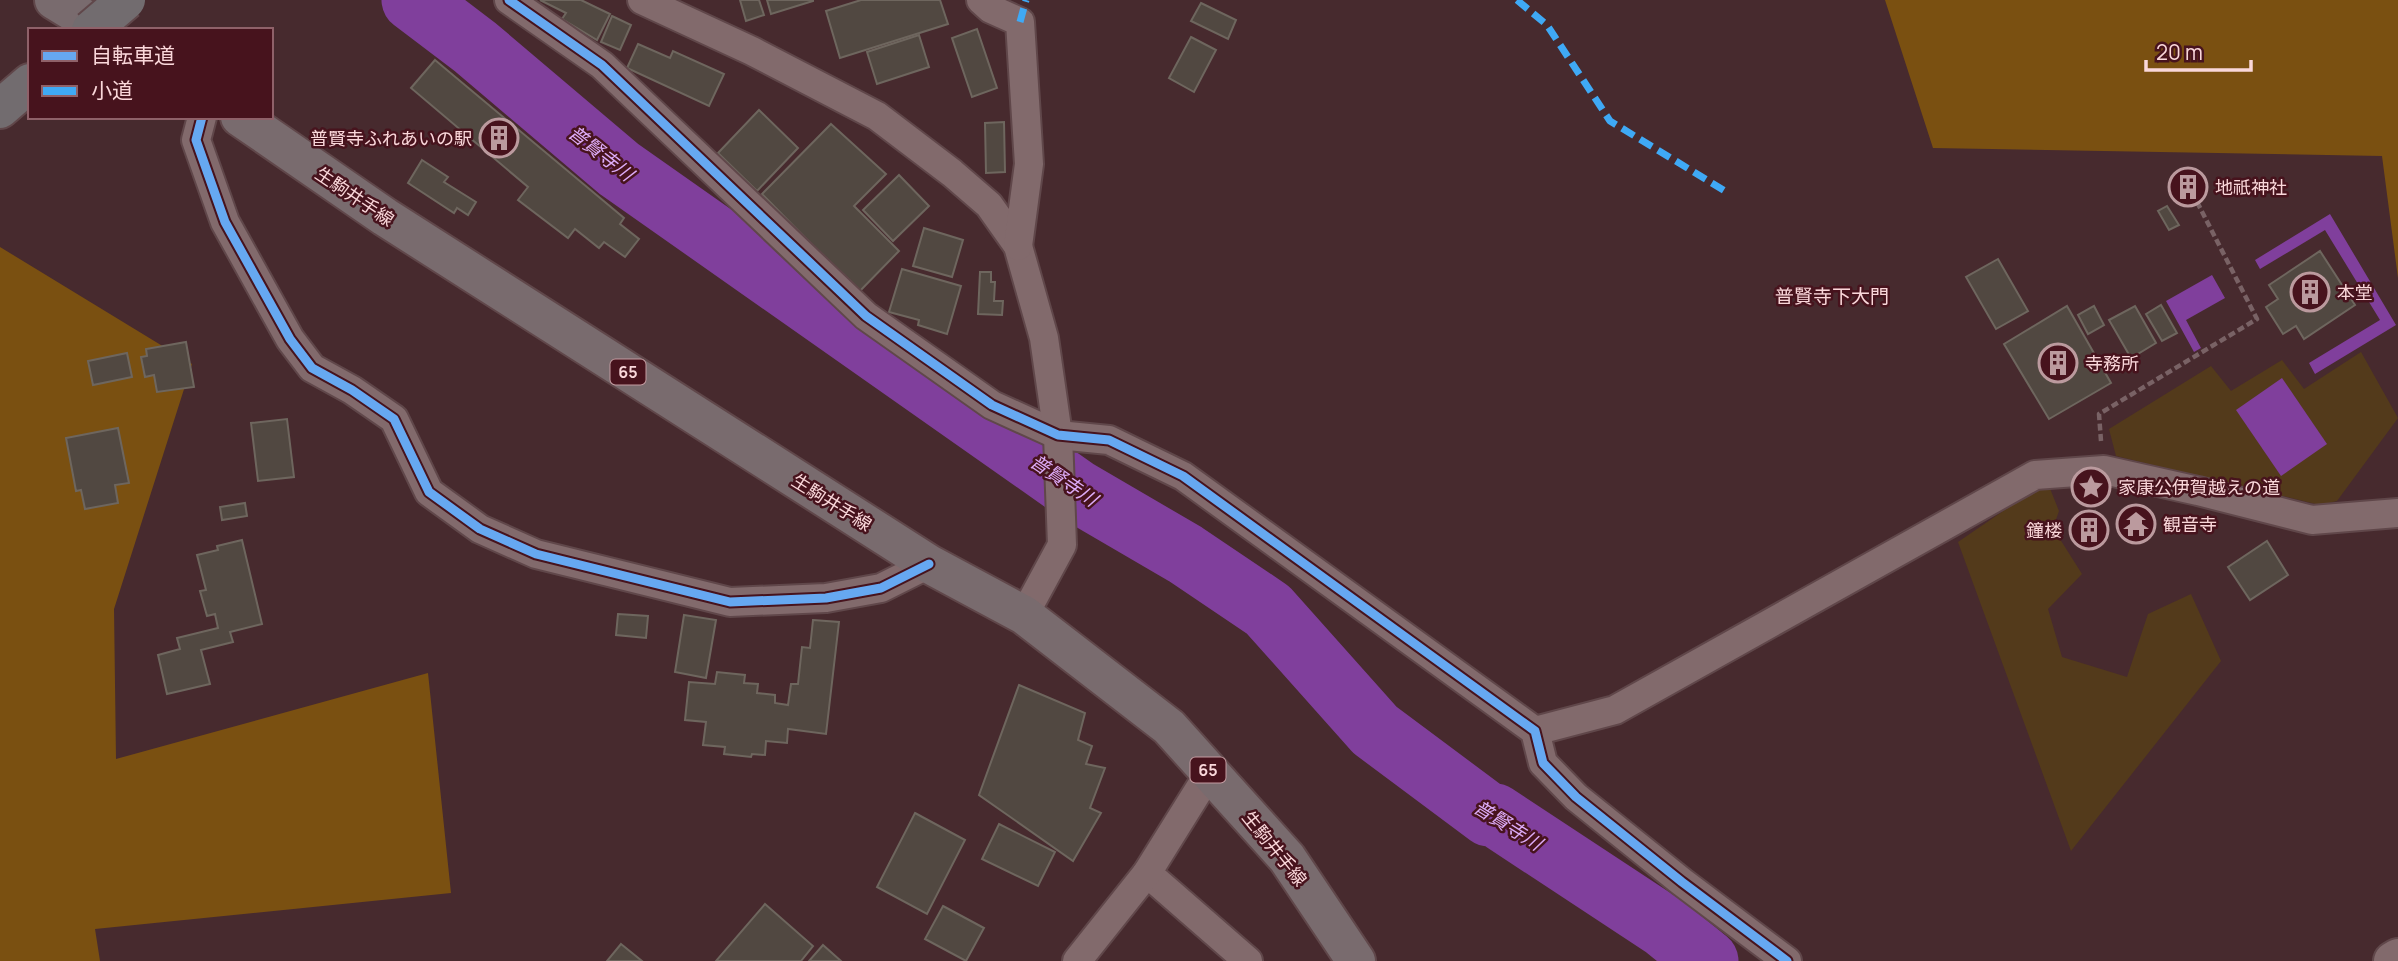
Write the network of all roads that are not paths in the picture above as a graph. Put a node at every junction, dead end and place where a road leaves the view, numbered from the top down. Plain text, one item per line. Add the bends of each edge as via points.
1 (126, 0) edge
2 (509, 0) edge
3 (642, 0) edge
4 (981, 0) edge
5 (71, 9) edge
6 (100, 28) edge
7 (28, 85) edge
8 (0, 109) edge
9 (201, 119) edge
10 (243, 119) edge
11 (1018, 246) junction
12 (1058, 435) junction
13 (2398, 513) edge
14 (929, 564) junction
15 (1024, 615) junction
16 (1535, 731) junction
17 (1210, 772) junction
18 (1147, 873) junction
19 (2398, 958) edge
20 (1077, 961) edge
21 (1248, 961) edge
22 (1356, 961) edge
23 (1787, 961) edge
24 (2393, 961) edge

1 - 5 highway, bridge
2 - 12 street via 602,65 866,316 992,405
3 - 11 street via 877,116 989,205
4 - 11 street via 1020,22 1029,164
5 - 6 main road
7 - 8 highway
9 - 14 street via 196,139 225,222 290,339 312,368 394,419 429,492 480,529 536,554 730,602 827,598 881,588
10 - 14 main road, 生駒井手線 / 65 via 385,217
11 - 12 street via 1044,338
12 - 15 street via 1062,545
12 - 16 street via 1110,440 1183,476
13 - 16 street via 2312,520 2104,470 2035,475 1615,710
14 - 15 main road, 生駒井手線 / 65
15 - 17 main road, 生駒井手線 / 65 via 1169,727
16 - 23 street via 1543,763 1576,797
17 - 18 street
17 - 22 main road, 生駒井手線 / 65 via 1287,858
18 - 20 street
18 - 21 street
19 - 24 street

